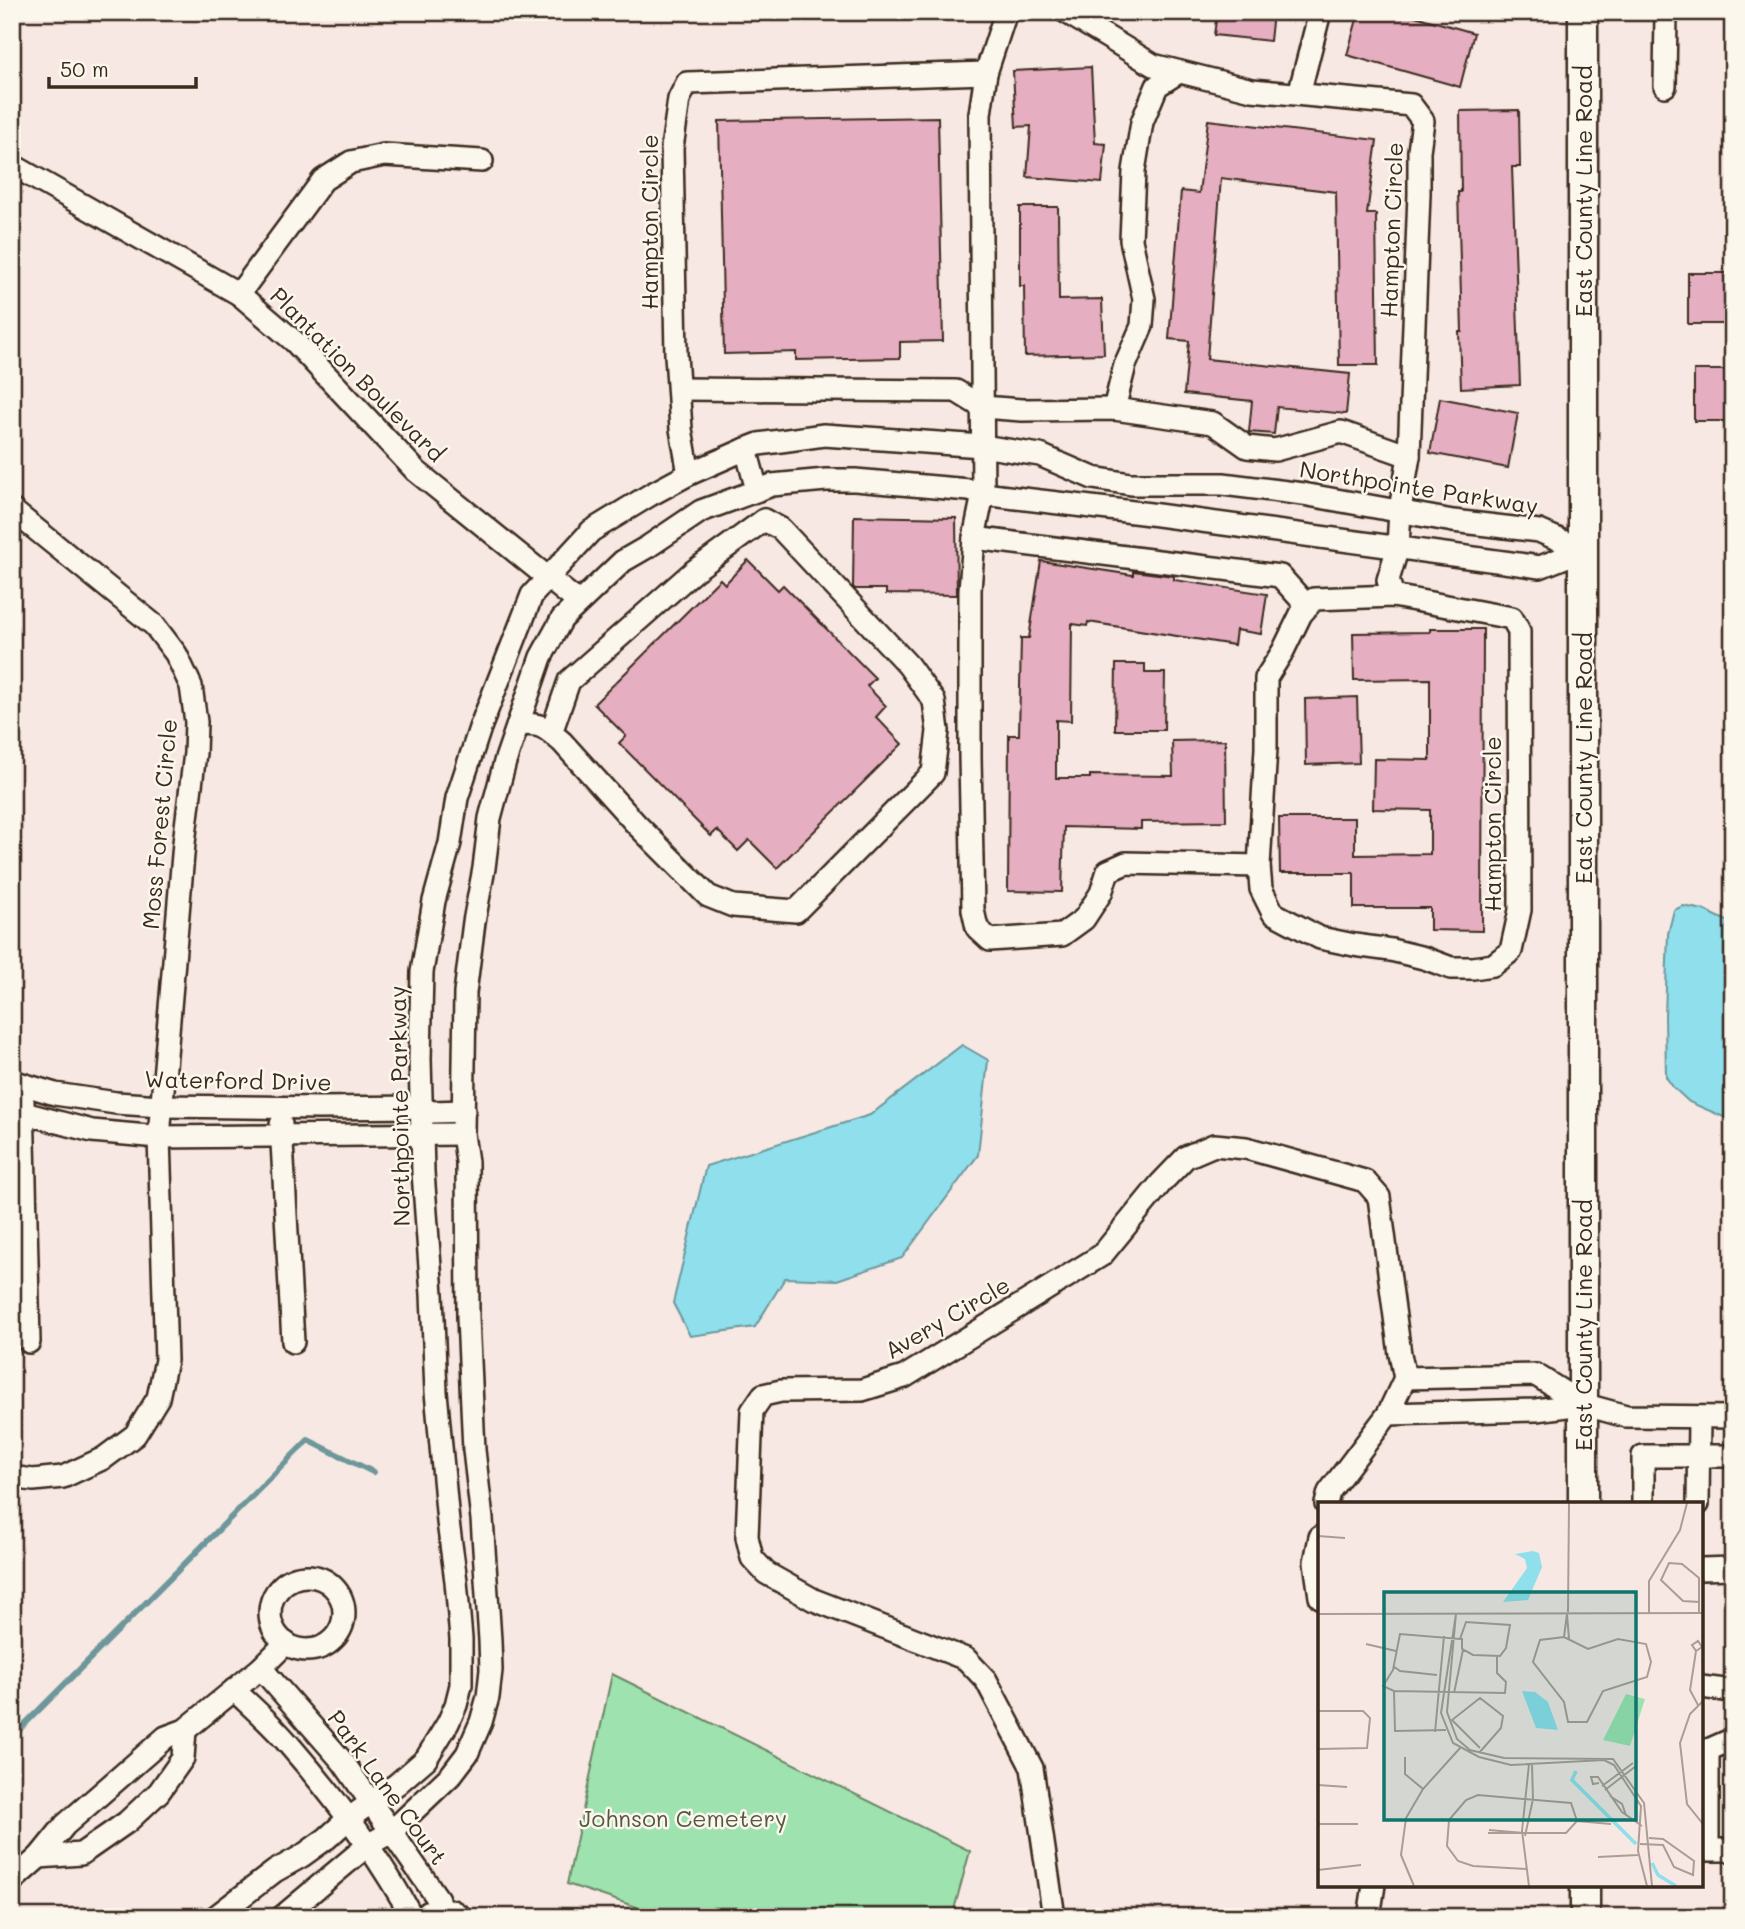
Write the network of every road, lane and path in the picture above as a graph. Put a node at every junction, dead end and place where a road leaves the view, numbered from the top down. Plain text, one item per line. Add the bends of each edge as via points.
1 (1006, 12) edge
2 (1066, 12) edge
3 (1320, 12) edge
4 (1583, 12) edge
5 (1666, 12) edge
6 (1179, 72) junction
7 (986, 73) junction
8 (1665, 86) dead end
9 (1299, 94) junction
10 (482, 161) dead end
11 (12, 164) edge
12 (239, 294) junction
13 (679, 389) junction
14 (982, 407) junction
15 (1114, 409) junction
16 (982, 446) junction
17 (746, 449) junction
18 (1409, 456) junction
19 (689, 474) junction
20 (757, 490) junction
21 (983, 494) junction
22 (12, 510) edge
23 (1400, 510) junction
24 (974, 538) junction
25 (1398, 547) junction
26 (1583, 550) junction
27 (548, 578) junction
28 (1392, 596) junction
29 (578, 603) junction
30 (1307, 606) junction
31 (518, 724) junction
32 (551, 733) junction
33 (1259, 866) junction
34 (18, 1083) edge
35 (65, 1096) junction
36 (161, 1106) junction
37 (421, 1107) junction
38 (282, 1108) junction
39 (333, 1108) junction
40 (17, 1111) edge
41 (464, 1111) junction
42 (60, 1122) junction
43 (463, 1134) junction
44 (422, 1135) junction
45 (281, 1136) junction
46 (332, 1136) junction
47 (159, 1137) junction
48 (29, 1342) dead end
49 (293, 1342) dead end
50 (1405, 1378) junction
51 (1582, 1404) junction
52 (1388, 1414) junction
53 (1699, 1417) junction
54 (1733, 1417) edge
55 (1698, 1456) junction
56 (1733, 1456) edge
57 (12, 1477) edge
58 (1326, 1502) edge
59 (1583, 1502) edge
60 (1643, 1502) edge
61 (1698, 1502) edge
62 (482, 1519) junction
63 (448, 1522) junction
64 (1318, 1547) edge
65 (1733, 1568) edge
66 (1703, 1569) edge
67 (1318, 1583) edge
68 (286, 1643) dead end
69 (261, 1668) junction
70 (1703, 1688) edge
71 (234, 1690) junction
72 (1733, 1691) edge
73 (185, 1730) junction
74 (1733, 1739) edge
75 (1705, 1750) edge
76 (371, 1801) junction
77 (348, 1819) junction
78 (391, 1832) junction
79 (368, 1845) junction
80 (1733, 1850) edge
81 (40, 1857) junction
82 (12, 1881) edge
83 (1374, 1887) edge
84 (1585, 1887) edge
85 (432, 1913) edge
86 (215, 1917) edge
87 (282, 1917) edge
88 (412, 1917) edge
89 (461, 1917) edge
90 (1054, 1917) edge
91 (1369, 1917) edge
92 (1585, 1917) edge

1 - 7 street
2 - 6 street, Hampton Circle via 1153,65
3 - 9 street
4 - 26 main road, East County Line Road
5 - 8 street
6 - 9 street, Hampton Circle via 1252,90
6 - 15 street via 1157,86 1142,122 1130,240 1144,299 1142,326 1125,365
7 - 13 street, Hampton Circle via 687,83 679,99 671,148
7 - 14 street via 980,114
9 - 18 street, Hampton Circle via 1411,105 1423,121
10 - 12 street via 384,155 351,162 323,180
11 - 12 street, Plantation Boulevard
12 - 27 street, Plantation Boulevard via 295,342 416,471
13 - 14 street via 956,391
13 - 19 street, Hampton Circle
14 - 15 street
14 - 16 street
15 - 18 street via 1213,424 1247,447 1275,450 1341,432
16 - 17 street, Northpointe Parkway via 824,435
16 - 21 street
16 - 23 street, Northpointe Parkway via 1040,454 1093,478 1130,484 1223,484
17 - 19 street, Northpointe Parkway
17 - 20 street
18 - 23 street, Hampton Circle
19 - 27 street, Northpointe Parkway via 591,531
20 - 21 street via 855,480
20 - 29 street via 701,511 623,561
21 - 24 street
21 - 25 street
22 - 36 street, Moss Forest Circle via 154,625 176,654 191,686 197,722 195,754
23 - 25 street, Hampton Circle
23 - 26 street, Northpointe Parkway via 1539,531
24 - 30 street via 1280,576
24 - 33 street via 970,757 977,928 990,940 1062,935 1084,919 1101,893 1108,871 1126,863
25 - 26 street via 1540,567
25 - 28 street, Hampton Circle via 1388,580
26 - 51 main road, East County Line Road
27 - 29 street, Plantation Boulevard
27 - 37 street, Northpointe Parkway via 532,595 457,798 422,972
28 - 30 street, Hampton Circle via 1314,599
28 - 33 street, Hampton Circle via 1512,618 1519,631 1520,910 1511,951 1493,965 1451,968 1413,955 1320,937 1273,913 1261,889
29 - 31 street via 562,619 541,657
30 - 33 street, Hampton Circle via 1266,678
31 - 32 street via 540,724
31 - 41 street via 490,818 474,922 465,993
32 - 32 street via 708,896 733,906 796,911 933,774 939,731 934,701 908,665 781,529 764,520 694,571 569,681
34 - 35 street, Waterford Drive
34 - 40 street
35 - 36 street, Waterford Drive
35 - 42 street
36 - 38 street, Waterford Drive
36 - 47 street, Moss Forest Circle
37 - 39 street, Waterford Drive
37 - 41 street, Waterford Drive via 432,1112
37 - 44 street, Northpointe Parkway
38 - 39 street, Waterford Drive
38 - 45 street
39 - 46 street
40 - 42 street
40 - 48 street
41 - 43 street
42 - 47 street via 92,1131
43 - 44 street
43 - 62 street via 471,1399
44 - 46 street
44 - 63 street, Northpointe Parkway
45 - 46 street
45 - 47 street
45 - 49 street
47 - 57 street, Moss Forest Circle via 166,1360 158,1398 135,1435 104,1458 63,1477
50 - 51 street via 1536,1376
50 - 52 street
50 - 90 street, Avery Circle via 1379,1197 1365,1181 1246,1148 1214,1145 1186,1157 1102,1255 904,1377 862,1390 763,1395 752,1411 747,1537 752,1558 766,1573 814,1600 966,1659 986,1680 1032,1768
51 - 52 street via 1536,1410
51 - 53 street via 1626,1416
51 - 59 main road, East County Line Road
52 - 58 street via 1329,1492
53 - 54 street
53 - 55 street
55 - 56 street
55 - 60 street via 1643,1456
55 - 61 street
62 - 63 street
62 - 78 street via 491,1670 481,1722 467,1754 451,1775
63 - 76 street, Northpointe Parkway via 460,1639 461,1685 456,1705 426,1759
64 - 67 street
65 - 66 street
68 - 69 street
69 - 71 street
69 - 76 street, Park Lane Court
70 - 72 street
71 - 73 street
71 - 77 street via 289,1745
73 - 81 street via 166,1737 65,1825
73 - 81 street via 183,1758 159,1792 127,1822 81,1854
74 - 75 street
75 - 80 street via 1708,1850
76 - 77 street, Northpointe Parkway
76 - 78 street, Park Lane Court
77 - 79 street
77 - 86 street, Northpointe Parkway
78 - 79 street
78 - 85 street, Park Lane Court via 438,1899
79 - 87 street
79 - 88 street
81 - 82 street
83 - 91 street
84 - 92 main road
85 - 89 street, Park Lane Court via 448,1909

